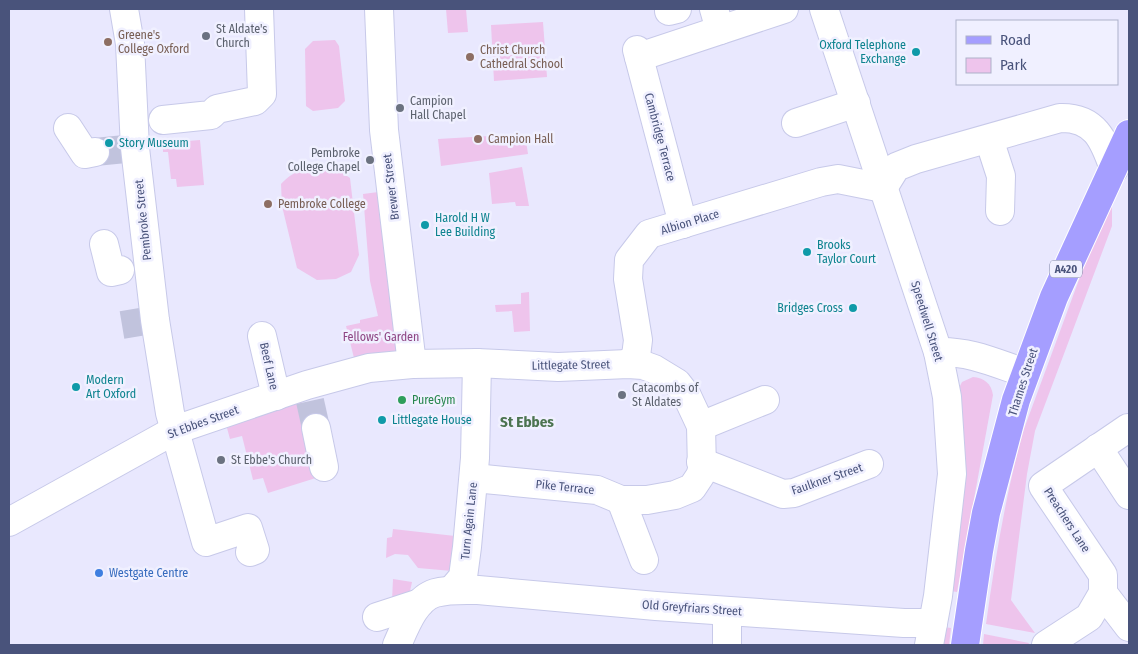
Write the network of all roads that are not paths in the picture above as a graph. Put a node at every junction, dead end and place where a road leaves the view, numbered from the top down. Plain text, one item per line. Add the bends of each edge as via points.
1 (124, 9) edge
2 (259, 9) edge
3 (379, 9) edge
4 (784, 9) edge
5 (824, 9) edge
6 (717, 20) edge
7 (856, 103) junction
8 (163, 120) dead end
9 (796, 123) dead end
10 (68, 128) dead end
11 (989, 139) junction
12 (871, 149) junction
13 (95, 152) tunnel mouth
14 (1123, 152) edge
15 (838, 179) junction
16 (883, 188) junction
17 (1000, 211) dead end
18 (683, 224) junction
19 (104, 244) dead end
20 (135, 266) junction
21 (262, 336) dead end
22 (938, 352) junction
23 (412, 364) junction
24 (477, 364) junction
25 (628, 364) junction
26 (1025, 372) junction
27 (276, 396) junction
28 (764, 400) dead end
29 (701, 426) junction
30 (316, 428) tunnel mouth
31 (1128, 428) dead end
32 (175, 430) junction
33 (1098, 448) junction
34 (702, 462) junction
35 (869, 464) dead end
36 (324, 467) dead end
37 (474, 478) junction
38 (1129, 495) edge
39 (621, 500) junction
40 (9, 522) edge
41 (230, 546) dead end
42 (644, 560) dead end
43 (452, 590) junction
44 (1103, 593) junction
45 (420, 603) junction
46 (727, 610) junction
47 (377, 617) dead end
48 (1129, 627) edge
49 (931, 634) edge
50 (398, 645) edge
51 (727, 645) edge
52 (965, 645) edge
53 (1046, 645) edge

1 - 20 street, Pembroke Street via 130,44
2 - 8 street via 262,94 255,101 217,109 209,115
3 - 23 street, Brewer Street via 384,130
4 - 6 street
5 - 7 street, Speedwell Street
6 - 18 street, Cambridge Terrace via 638,54
7 - 9 street
7 - 12 street, Speedwell Street
10 - 13 street via 85,154
11 - 14 street via 1060,118 1071,118 1088,124 1107,148
11 - 16 street via 896,167
11 - 17 street via 1001,176
12 - 15 street, Albion Place
12 - 16 street, Speedwell Street
14 - 26 main road, Thames Street / A420 via 1054,297
15 - 16 street, Albion Place
15 - 18 street, Albion Place
16 - 22 street, Speedwell Street
18 - 25 street, Albion Place via 649,234 629,260 628,279 638,340 636,356
19 - 20 street via 111,272
20 - 32 street, Pembroke Street
21 - 27 street, Beef Lane
22 - 26 street via 956,351
22 - 49 street, Speedwell Street via 947,398 952,474
23 - 24 street, Littlegate Street
23 - 27 street, St Ebbes Street via 369,368 309,393
24 - 25 street, Littlegate Street via 558,367
24 - 37 street, Turn Again Lane
25 - 29 street, Littlegate Street via 654,369 677,382
26 - 52 main road, Thames Street / A420 via 986,513
27 - 32 street, St Ebbes Street
28 - 29 street
29 - 34 street
30 - 36 street
31 - 33 street, Preachers Lane
32 - 40 street, St Ebbes Street
32 - 41 street, Pembroke Street
33 - 38 street
33 - 44 street, Preachers Lane via 1043,486 1103,575
34 - 35 street, Faulkner Street via 783,494 794,493
34 - 39 street via 700,476 692,488 663,498
37 - 39 street, Pike Terrace via 597,490
37 - 43 street, Turn Again Lane via 463,577
39 - 42 street
43 - 45 street via 434,593
43 - 46 street, Old Greyfriars Street
44 - 48 street, Preachers Lane
44 - 53 street via 1089,618
45 - 47 street
45 - 50 street
46 - 49 street, Old Greyfriars Street via 904,623
46 - 51 street

